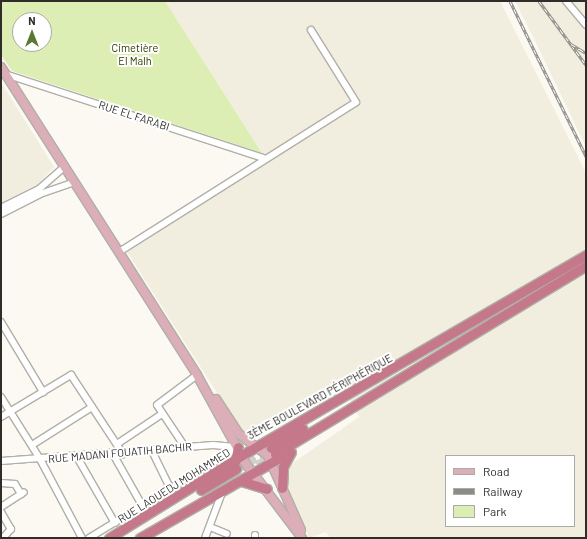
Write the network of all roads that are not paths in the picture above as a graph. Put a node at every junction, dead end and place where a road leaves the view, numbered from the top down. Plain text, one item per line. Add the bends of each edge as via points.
1 (566, 1) edge
2 (586, 25) edge
3 (311, 30) dead end
4 (3, 71) edge
5 (264, 158) junction
6 (64, 167) junction
7 (74, 182) junction
8 (1, 208) edge
9 (1, 214) edge
10 (119, 252) junction
11 (586, 255) edge
12 (586, 266) edge
13 (1, 323) edge
14 (409, 366) junction
15 (197, 375) junction
16 (43, 392) junction
17 (1, 397) edge
18 (92, 407) junction
19 (10, 411) junction
20 (162, 414) junction
21 (1, 417) edge
22 (116, 444) junction
23 (32, 445) junction
24 (213, 445) junction
25 (258, 446) junction
26 (185, 447) junction
27 (238, 447) junction
28 (152, 451) junction
29 (273, 451) tunnel mouth
30 (291, 451) junction
31 (113, 454) junction
32 (123, 454) junction
33 (77, 457) junction
34 (217, 457) junction
35 (40, 459) junction
36 (1, 461) edge
37 (272, 464) junction
38 (239, 469) junction
39 (255, 474) junction
40 (1, 483) edge
41 (282, 488) junction
42 (267, 489) junction
43 (171, 490) junction
44 (223, 490) junction
45 (1, 507) edge
46 (143, 507) junction
47 (1, 512) edge
48 (115, 523) junction
49 (210, 527) junction
50 (227, 534) dead end
51 (153, 535) edge
52 (3, 538) edge
53 (82, 538) edge
54 (89, 538) edge
55 (109, 538) edge
56 (118, 538) edge
57 (135, 538) edge
58 (140, 538) edge
59 (205, 538) edge
60 (304, 538) edge

1 - 2 street
3 - 5 street via 356,102
4 - 5 street, RUE EL FARABI
4 - 6 main road
5 - 10 street
6 - 7 main road
6 - 8 street via 39,189
7 - 9 street via 46,191
7 - 10 main road
10 - 15 main road
11 - 14 highway, 3ÈME BOULEVARD PÉRIPHÉRIQUE
12 - 14 highway
13 - 16 street
14 - 25 highway, 3ÈME BOULEVARD PÉRIPHÉRIQUE via 363,379
14 - 29 highway
14 - 30 highway
15 - 20 street via 158,403
15 - 25 main road via 239,434
15 - 27 main road
16 - 18 street via 71,375
16 - 19 street
17 - 19 street
18 - 22 street
18 - 23 street
19 - 21 street
19 - 23 street
20 - 22 street
20 - 26 street
22 - 32 street
23 - 35 street
24 - 26 street, RUE MADANI FOUATIH BACHIR
24 - 27 street, RUE MADANI FOUATIH BACHIR
24 - 34 street
25 - 37 main road
25 - 38 highway, 3ÈME BOULEVARD PÉRIPHÉRIQUE
26 - 28 street, RUE MADANI FOUATIH BACHIR
27 - 34 street, RUE LAOUEDJ MOHAMMED
27 - 38 highway
28 - 32 street, RUE MADANI FOUATIH BACHIR
28 - 43 street
30 - 37 highway
30 - 41 highway via 283,467
31 - 32 street, RUE MADANI FOUATIH BACHIR
31 - 33 street, RUE MADANI FOUATIH BACHIR
31 - 46 street
33 - 35 street, RUE MADANI FOUATIH BACHIR
33 - 48 street
34 - 43 street, RUE LAOUEDJ MOHAMMED
35 - 36 street, RUE MADANI FOUATIH BACHIR
35 - 53 street
37 - 39 highway
37 - 41 main road
38 - 39 highway
38 - 39 main road
38 - 42 highway
38 - 44 highway
38 - 55 highway, 3ÈME BOULEVARD PÉRIPHÉRIQUE
38 - 56 highway, 3ÈME BOULEVARD PÉRIPHÉRIQUE
38 - 57 highway
39 - 42 main road
40 - 45 street via 15,484 22,493
41 - 60 main road
42 - 60 main road
43 - 46 street, RUE LAOUEDJ MOHAMMED
44 - 49 street
44 - 51 highway
46 - 48 street, RUE LAOUEDJ MOHAMMED
47 - 52 street via 11,529
48 - 54 street, RUE LAOUEDJ MOHAMMED
49 - 50 street
49 - 59 street
51 - 58 highway

